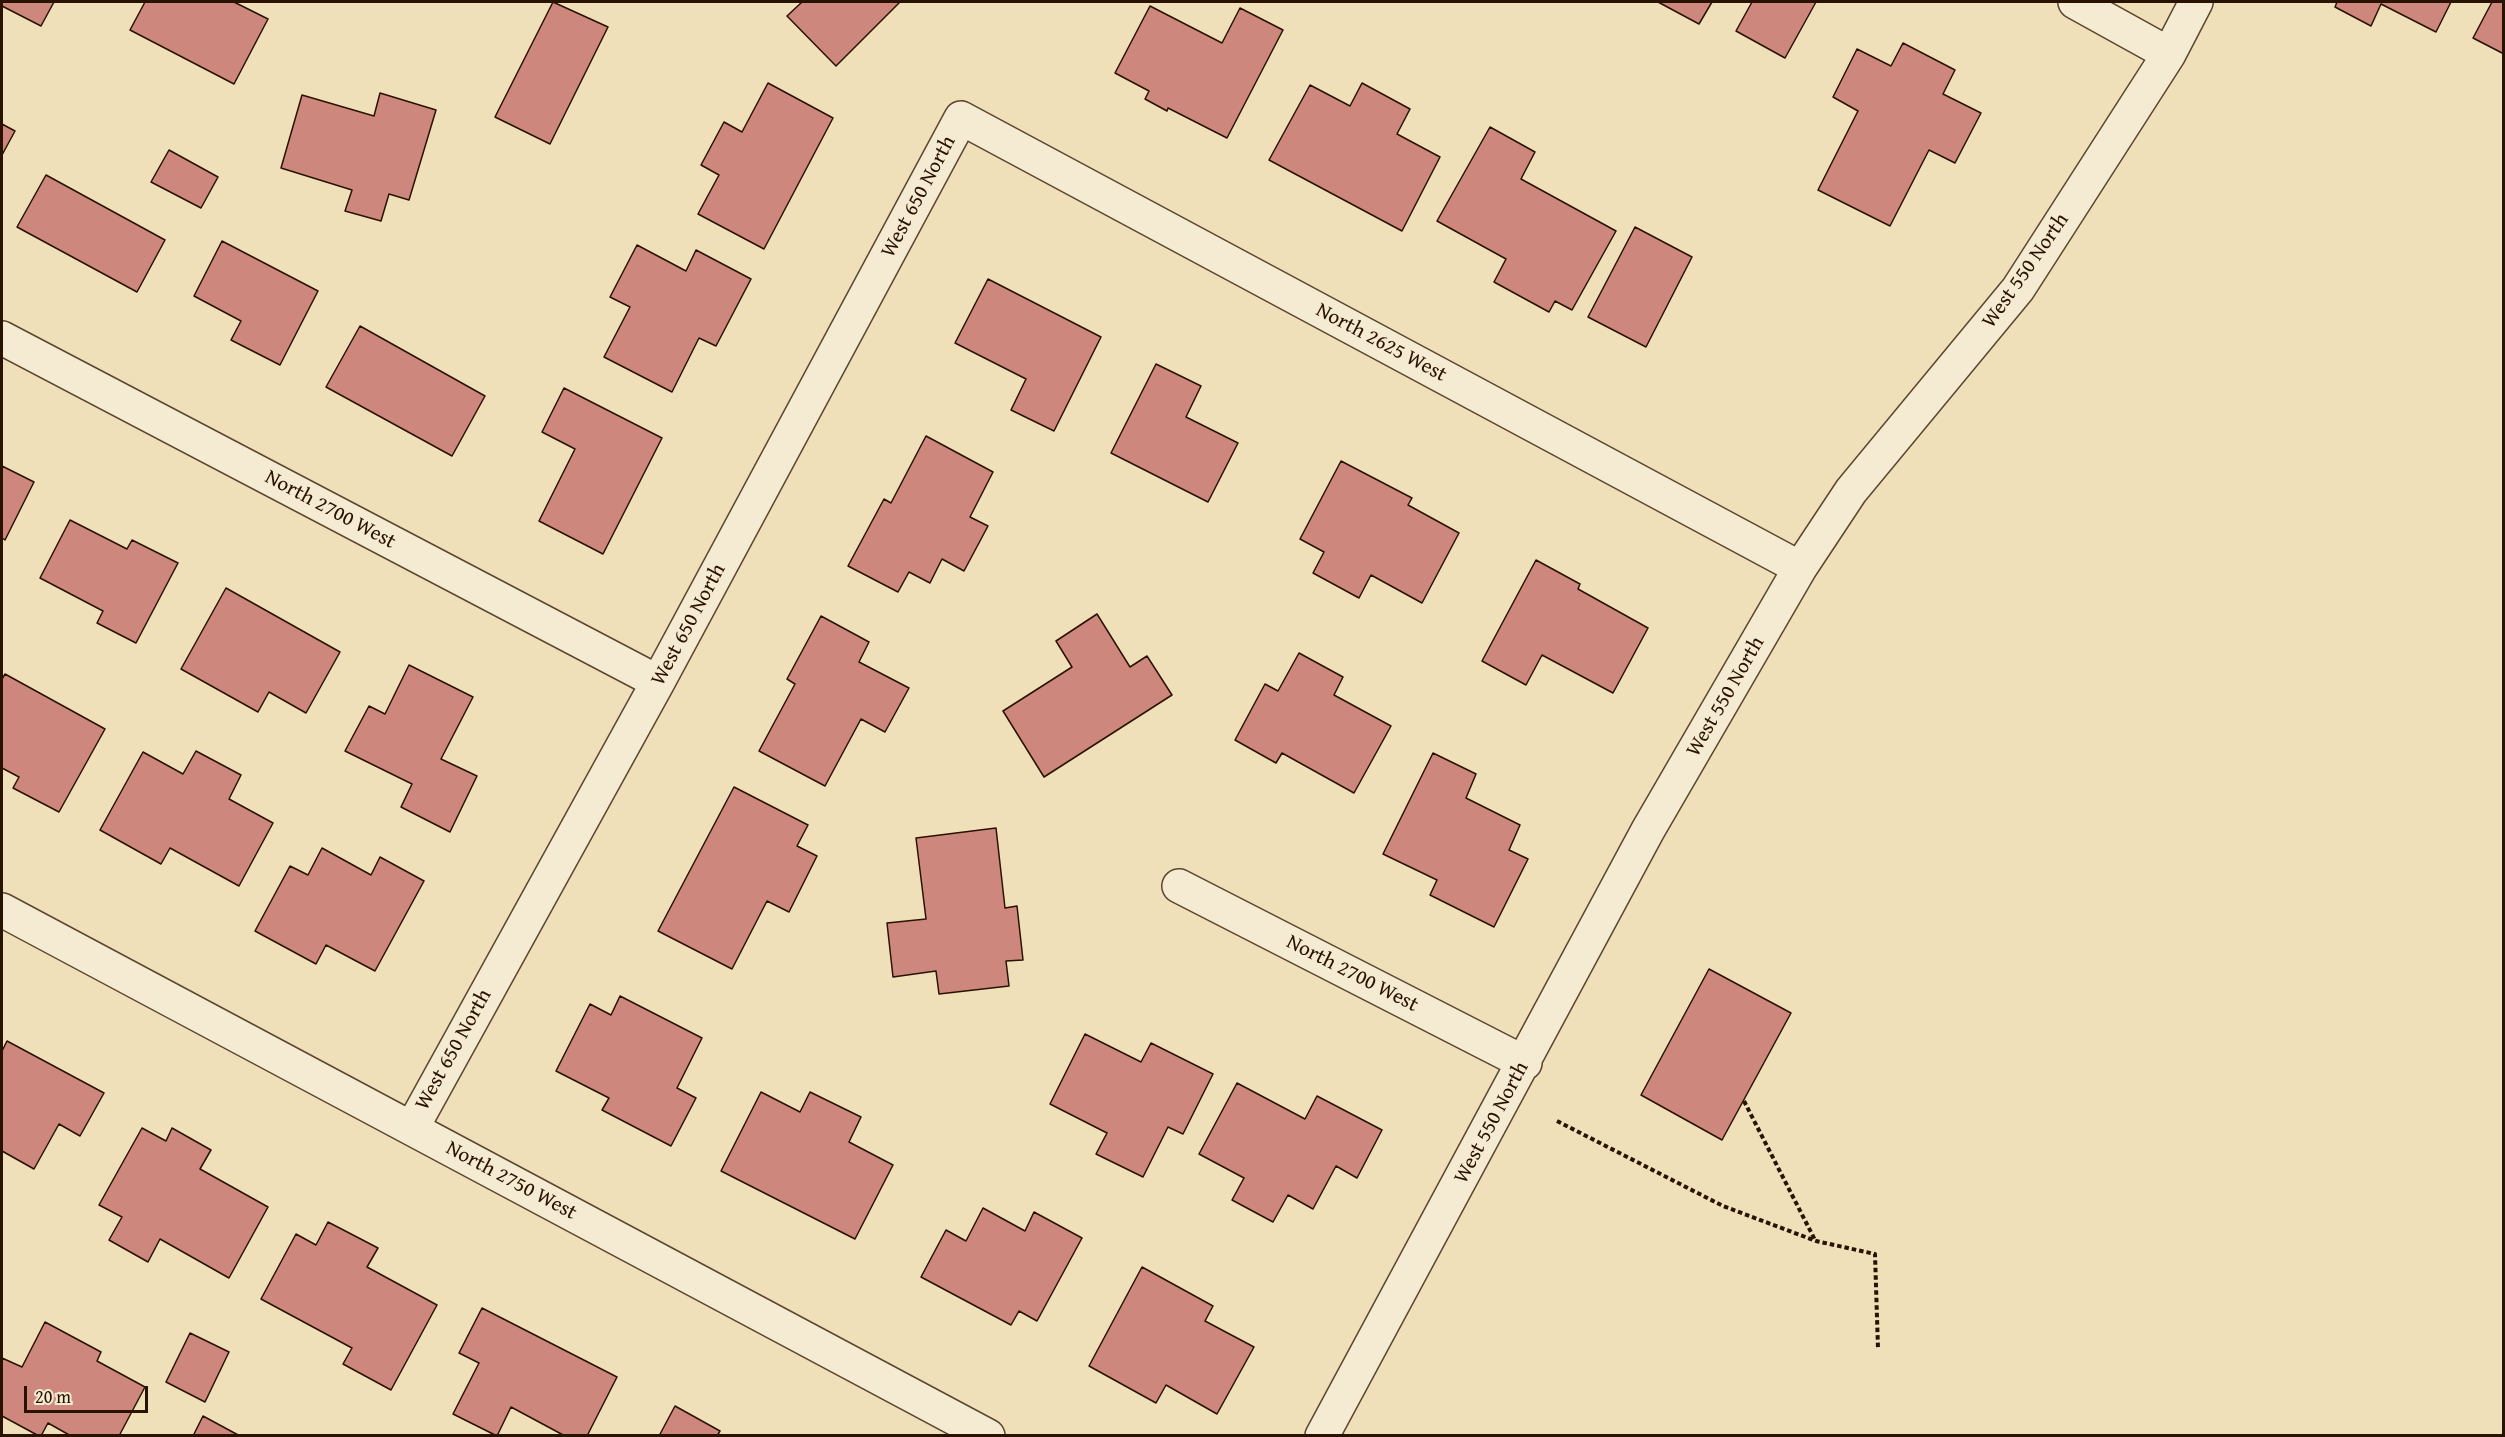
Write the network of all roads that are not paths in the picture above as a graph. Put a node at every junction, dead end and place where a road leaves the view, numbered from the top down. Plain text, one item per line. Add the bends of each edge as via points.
1 (2075, 2) edge
2 (2196, 2) edge
3 (2169, 54) junction
4 (961, 118) joint
5 (2, 338) edge
6 (1800, 568) junction
7 (658, 682) junction
8 (1179, 886) dead end
9 (2, 910) edge
10 (1525, 1063) junction
11 (411, 1128) junction
12 (988, 1436) edge
13 (1322, 1436) edge

1 - 3 street
2 - 3 street, West 550 North
3 - 6 street, West 550 North via 2019,290 1851,491
4 - 6 street, North 2625 West
4 - 7 street, West 650 North
5 - 7 street, North 2700 West
6 - 10 street, West 550 North via 1648,830
7 - 11 street, West 650 North
8 - 10 street, North 2700 West
9 - 11 street, North 2750 West
10 - 13 street, West 550 North
11 - 12 street, North 2750 West

